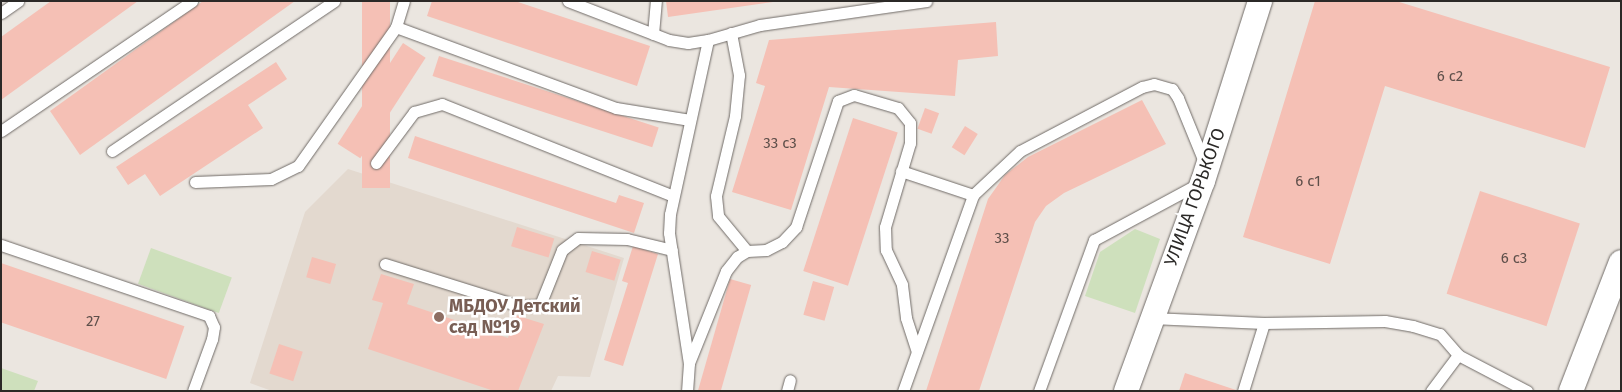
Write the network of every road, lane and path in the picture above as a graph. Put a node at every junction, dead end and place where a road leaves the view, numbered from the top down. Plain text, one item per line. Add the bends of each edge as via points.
1 (18, 1) edge
2 (192, 1) edge
3 (334, 1) edge
4 (404, 1) edge
5 (568, 1) edge
6 (656, 1) edge
7 (926, 1) edge
8 (1260, 1) edge
9 (1, 13) edge
10 (396, 27) junction
11 (731, 33) junction
12 (653, 34) junction
13 (708, 40) junction
14 (690, 120) junction
15 (1, 131) edge
16 (112, 152) dead end
17 (376, 163) dead end
18 (901, 171) junction
19 (1205, 175) junction
20 (195, 182) dead end
21 (671, 195) junction
22 (973, 196) junction
23 (1, 245) edge
24 (672, 250) junction
25 (747, 251) junction
26 (1621, 262) edge
27 (385, 264) dead end
28 (1151, 318) junction
29 (1264, 323) junction
30 (917, 351) junction
31 (1458, 355) junction
32 (689, 363) junction
33 (193, 391) edge
34 (687, 391) edge
35 (903, 391) edge
36 (1039, 391) edge
37 (1126, 391) edge
38 (1243, 391) edge
39 (1431, 391) edge
40 (1527, 391) edge
41 (1571, 391) edge

1 - 9 lane
2 - 15 lane
3 - 16 lane
4 - 10 lane
5 - 12 lane
6 - 12 lane
7 - 11 lane via 760,25
8 - 19 street, УЛИЦА ГОРЬКОГО
10 - 14 lane via 616,108
10 - 20 lane via 298,166 271,179
11 - 13 lane
11 - 25 lane via 739,76 735,116 716,196 718,216
12 - 13 lane via 688,44
13 - 14 lane
14 - 21 lane
17 - 21 lane via 414,112 426,105 442,104
18 - 22 lane
18 - 25 lane via 910,143 910,123 898,108 854,95 838,101 796,227 782,242 766,250
18 - 30 lane via 884,227 886,250 902,285 906,318
19 - 22 lane via 1178,98 1172,89 1154,84 1142,87 1020,151
19 - 28 street, УЛИЦА ГОРЬКОГО
19 - 36 lane via 1094,240
21 - 24 lane via 669,234
22 - 30 lane
23 - 33 lane via 209,316 214,327 212,339
24 - 27 lane via 627,239 578,238 562,250 540,305 519,306
24 - 32 lane
25 - 32 lane via 737,257 726,271
26 - 41 street
28 - 29 lane
28 - 37 street, УЛИЦА ГОРЬКОГО
29 - 31 lane via 1385,320 1440,334
29 - 38 lane
30 - 35 lane
31 - 39 lane
31 - 40 lane
32 - 34 lane

